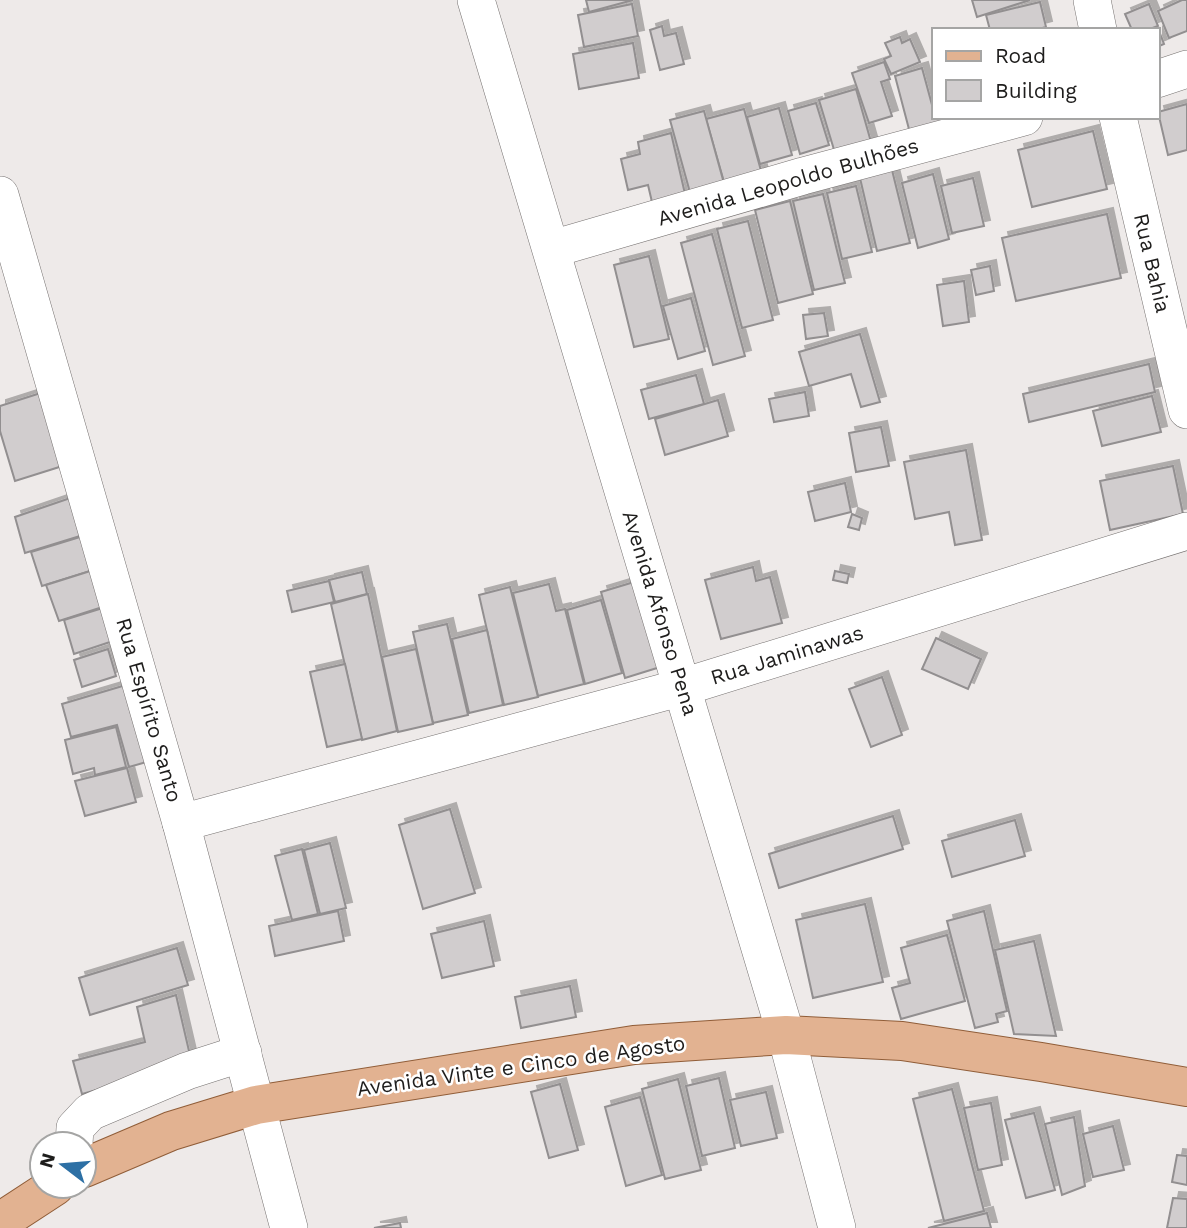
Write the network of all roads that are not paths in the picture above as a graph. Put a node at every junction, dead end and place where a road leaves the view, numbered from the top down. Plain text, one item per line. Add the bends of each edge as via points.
1 (476, 0) edge
2 (1092, 0) edge
3 (1098, 28) edge
4 (1187, 69) edge
5 (1159, 78) edge
6 (1017, 119) edge
7 (1118, 119) edge
8 (0, 195) edge
9 (552, 249) junction
10 (1187, 410) edge
11 (1187, 531) edge
12 (683, 687) junction
13 (181, 822) junction
14 (786, 1035) junction
15 (243, 1053) junction
16 (1136, 1078) junction
17 (1187, 1087) edge
18 (1187, 1095) edge
19 (256, 1105) junction
20 (75, 1130) edge
21 (98, 1162) edge
22 (33, 1200) edge
23 (0, 1222) edge
24 (289, 1228) edge
25 (837, 1228) edge

1 - 9 street, Avenida Afonso Pena
2 - 3 street
4 - 5 street
6 - 9 street, Avenida Leopoldo Bulhões
7 - 10 street, Rua Bahia
8 - 13 street, Rua Espírito Santo
9 - 12 street, Avenida Afonso Pena
11 - 12 street, Rua Jaminawas
12 - 13 street, Rua Jaminawas
12 - 14 street, Avenida Afonso Pena
13 - 15 street, Rua Espírito Santo
14 - 16 main road, Avenida Vinte e Cinco de Agosto via 902,1041
14 - 19 main road, Avenida Vinte e Cinco de Agosto via 634,1045
14 - 25 street, Avenida Afonso Pena
15 - 19 street, Rua Espírito Santo
15 - 20 street via 90,1112
16 - 17 main road, Avenida Vinte e Cinco de Agosto
16 - 18 main road, Avenida Vinte e Cinco de Agosto
19 - 21 main road, Avenida Vinte e Cinco de Agosto via 171,1130
19 - 24 street, Rua Espírito Santo
22 - 23 main road

